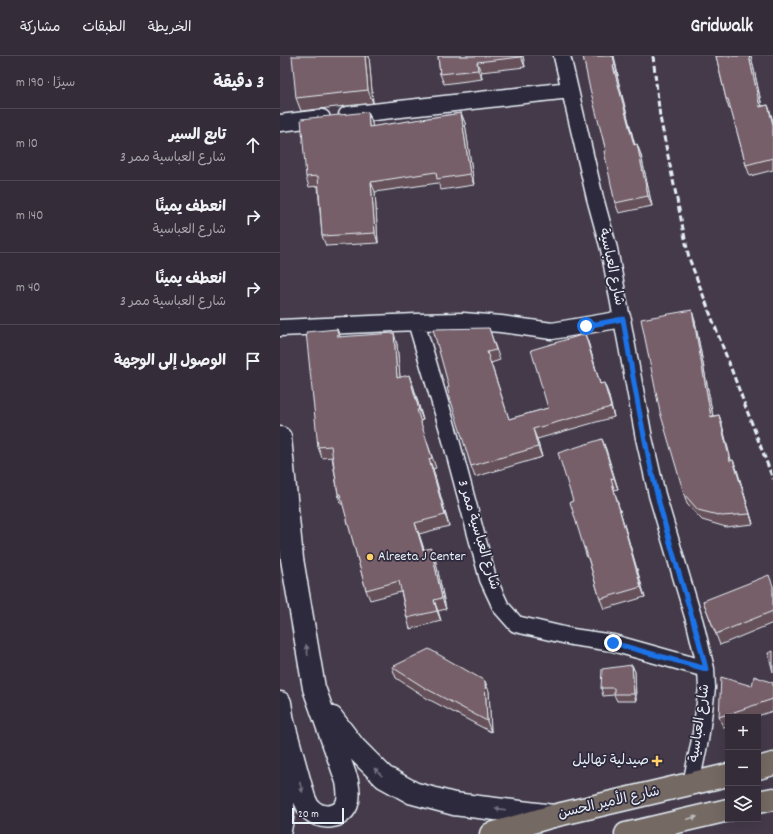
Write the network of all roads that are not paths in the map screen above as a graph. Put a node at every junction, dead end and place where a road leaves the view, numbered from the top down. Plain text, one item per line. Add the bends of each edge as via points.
1 (562, 56) edge
2 (570, 90) junction
3 (280, 123) edge
4 (623, 319) junction
5 (416, 322) junction
6 (280, 328) edge
7 (280, 438) edge
8 (706, 669) junction
9 (314, 688) junction
10 (281, 713) edge
11 (773, 764) edge
12 (761, 767) edge
13 (725, 776) edge
14 (691, 784) junction
15 (773, 799) edge
16 (761, 801) edge
17 (725, 811) edge
18 (553, 816) junction
19 (280, 830) edge
20 (491, 834) edge
21 (626, 834) edge

1 - 2 street, شارع العباسية
2 - 3 street
2 - 4 street, شارع العباسية via 609,249
4 - 5 street via 552,331 501,324
4 - 8 street, شارع العباسية via 657,495
5 - 6 street
5 - 8 street, شارع العباسية ممر 3 via 488,579 501,607 516,624 613,643
9 -> 7 main road via 292,559
8 - 14 street, شارع العباسية via 707,688
10 -> 9 main road via 309,808 318,815 328,817 342,812 348,799 347,781
18 -> 9 main road via 454,804 412,793 384,777 354,747 335,723
10 - 19 main road via 283,813
11 - 12 highway
13 - 14 highway, شارع الأمير الحسن
14 - 18 highway, شارع الأمير الحسن
15 - 16 highway
21 -> 17 highway
18 - 20 highway, شارع الأمير الحسن

